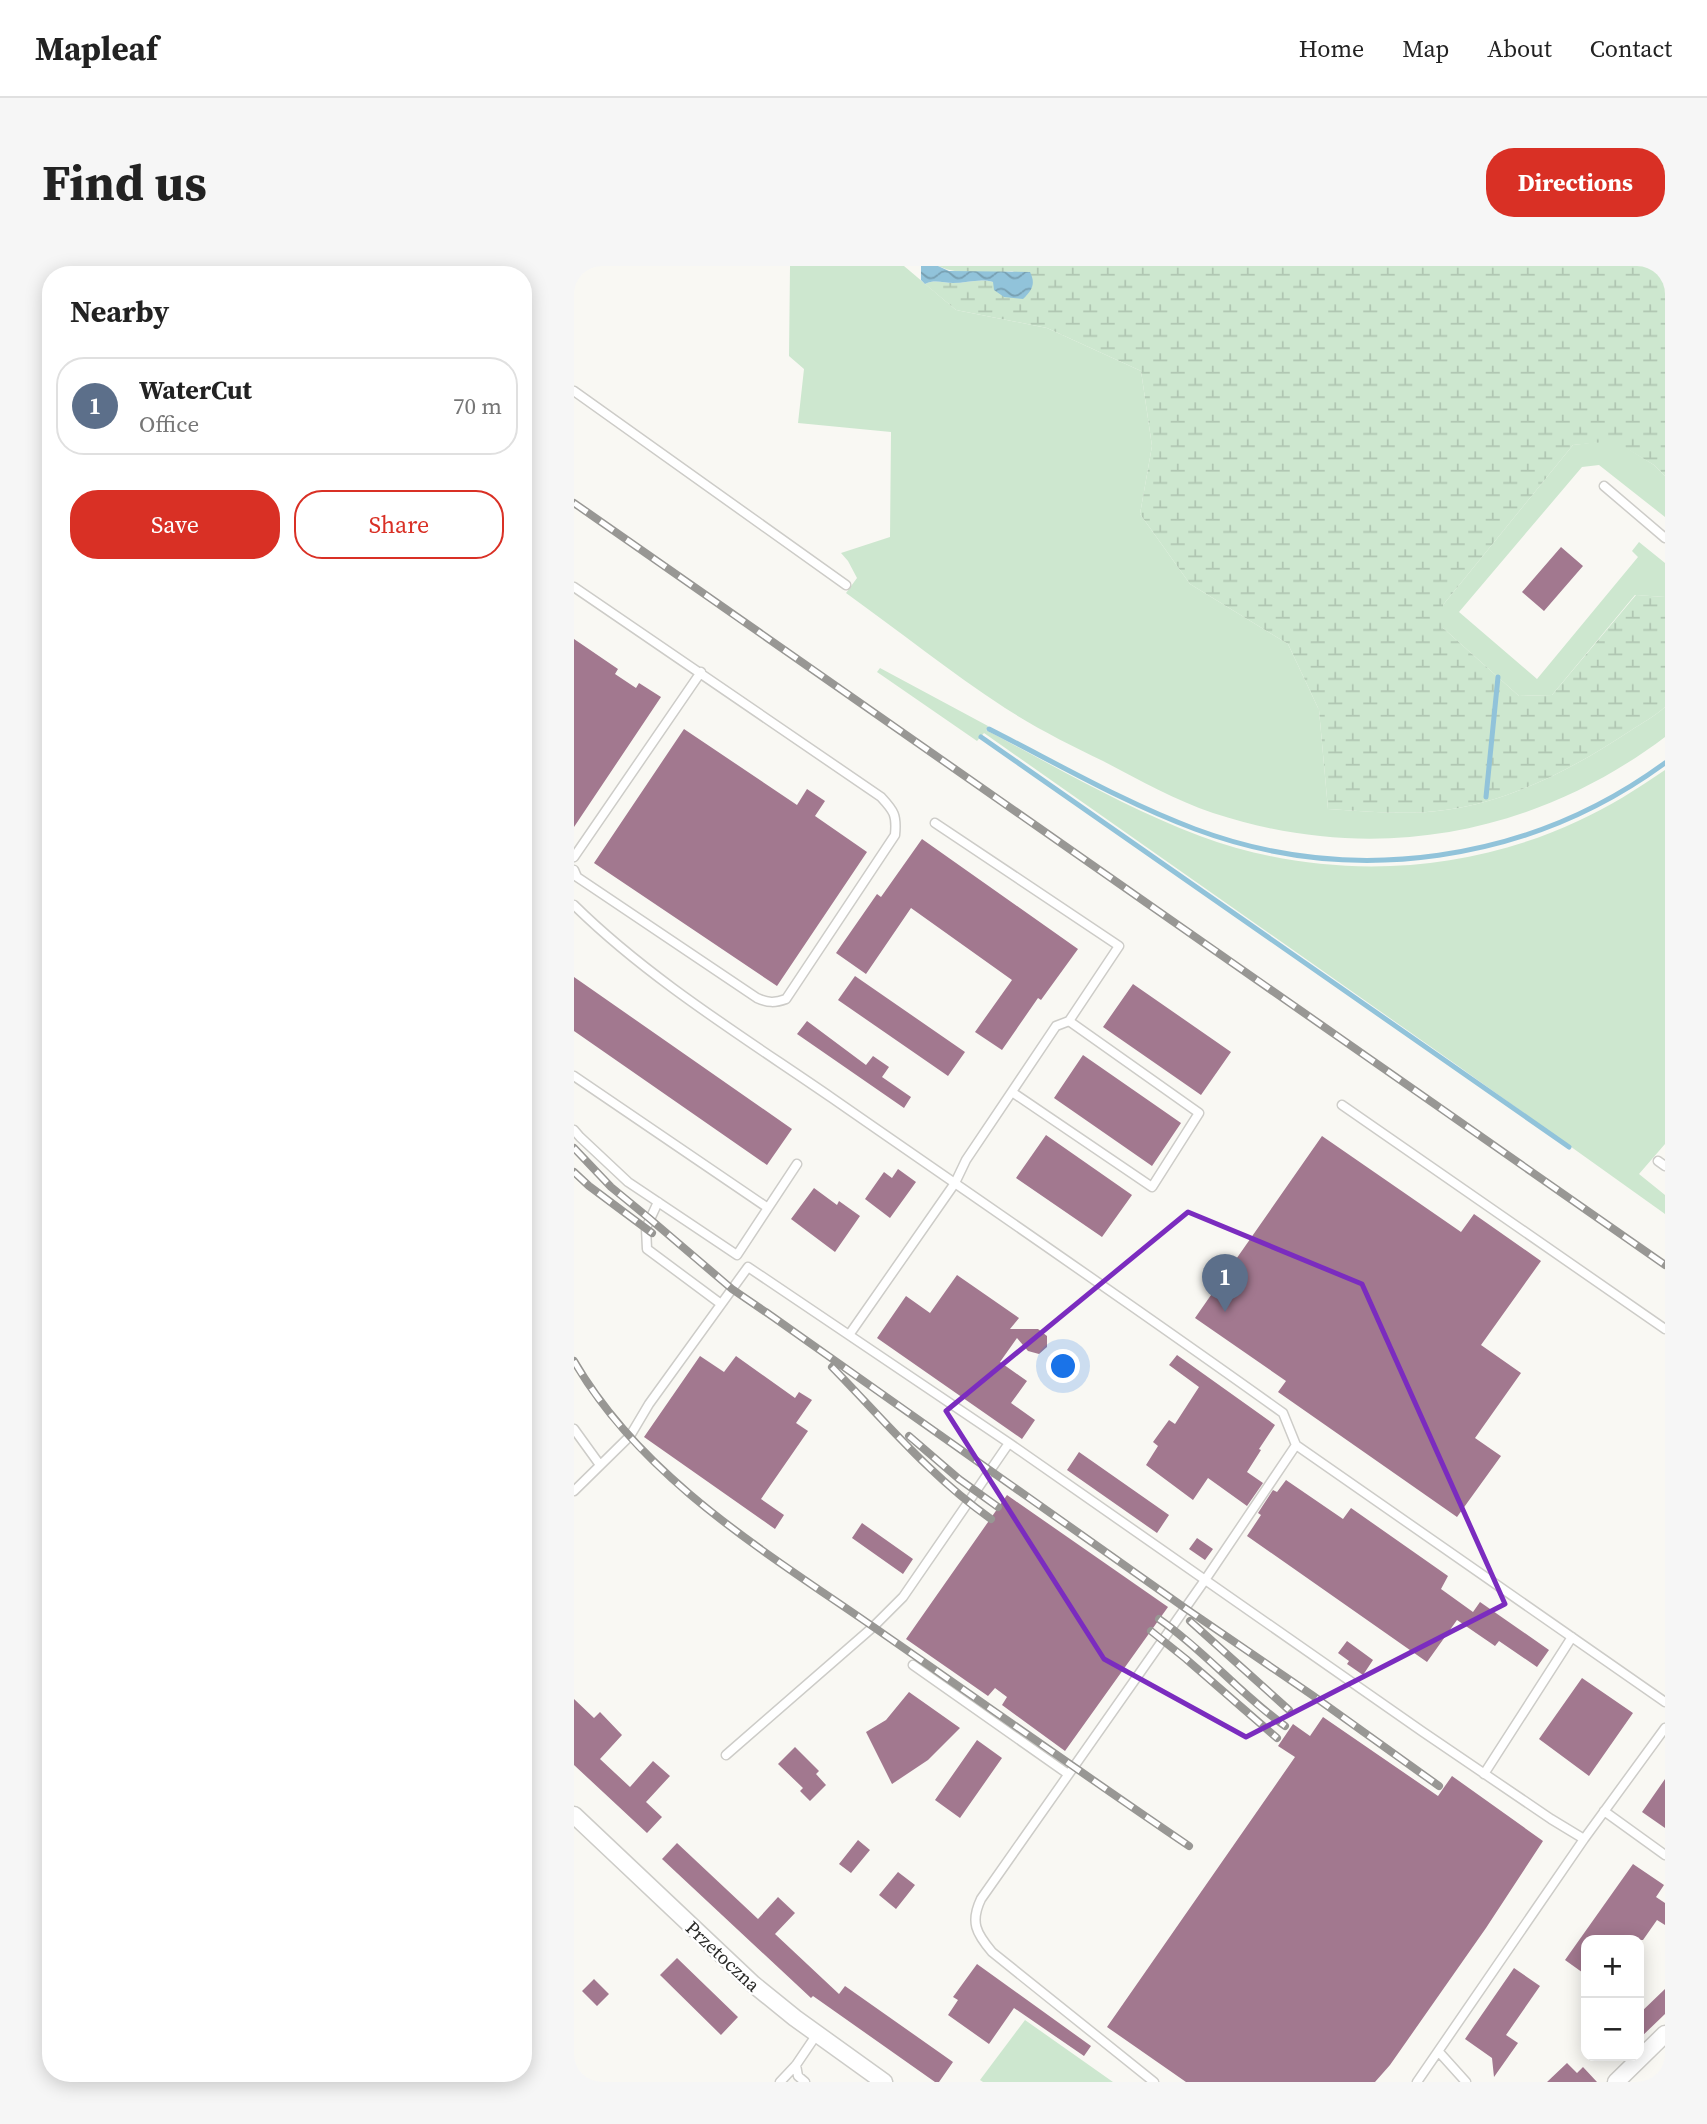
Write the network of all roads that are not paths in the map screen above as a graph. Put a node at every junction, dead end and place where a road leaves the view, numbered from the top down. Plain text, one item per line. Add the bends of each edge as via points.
1 (574, 391) edge
2 (1604, 486) dead end
3 (1665, 538) edge
4 (846, 584) dead end
5 (574, 587) edge
6 (701, 672) junction
7 (935, 823) dead end
8 (574, 857) edge
9 (574, 870) edge
10 (574, 905) edge
11 (1069, 1021) junction
12 (574, 1076) edge
13 (1012, 1091) junction
14 (1342, 1105) dead end
15 (574, 1129) edge
16 (797, 1164) dead end
17 (955, 1183) junction
18 (658, 1202) junction
19 (768, 1208) junction
20 (721, 1304) junction
21 (1665, 1329) edge
22 (849, 1335) junction
23 (574, 1429) edge
24 (1009, 1443) junction
25 (1296, 1445) junction
26 (600, 1465) junction
27 (574, 1492) edge
28 (1205, 1580) junction
29 (1572, 1637) junction
30 (913, 1665) dead end
31 (1665, 1702) edge
32 (1665, 1728) edge
33 (726, 1755) dead end
34 (1068, 1774) junction
35 (1484, 1774) junction
36 (1604, 1811) junction
37 (574, 1815) edge
38 (1584, 1839) junction
39 (1665, 1855) edge
40 (817, 2034) junction
41 (1665, 2034) edge
42 (1439, 2052) junction
43 (796, 2065) junction
44 (779, 2082) edge
45 (805, 2082) edge
46 (884, 2082) edge
47 (1154, 2082) edge
48 (1417, 2082) edge
49 (1466, 2082) edge
50 (1616, 2082) edge

1 - 4 lane
2 - 3 lane
5 - 6 lane
6 - 8 lane
6 - 9 lane via 881,797 894,812 895,835 786,999 776,1003 757,998 577,877
7 - 11 lane via 1119,946
10 - 17 lane via 659,978
11 - 13 lane via 1056,1026
11 - 13 lane via 1199,1113 1153,1187
12 - 19 lane
13 - 17 lane
14 - 21 lane
15 - 18 lane via 628,1182
16 - 19 lane
17 - 22 lane
17 - 25 lane via 1283,1413
18 - 19 lane via 737,1255
18 - 20 lane via 646,1228 647,1249
20 - 22 lane via 748,1267
20 - 26 lane via 630,1436
22 - 24 lane
23 - 26 lane
24 - 28 lane
24 - 33 lane via 903,1597
25 - 28 lane
25 - 29 lane
26 - 27 lane
28 - 34 lane
28 - 35 lane
29 - 31 lane
29 - 35 lane
30 - 34 lane
32 - 36 lane
34 - 47 lane via 981,1899 975,1925 992,1952
35 - 38 lane
36 - 38 lane
36 - 39 lane
37 - 40 street, Przetoczna via 753,1984
38 - 42 lane
40 - 43 lane
40 - 46 street, Przetoczna
41 - 50 street
42 - 48 lane
42 - 49 lane
43 - 44 lane
43 - 45 lane

